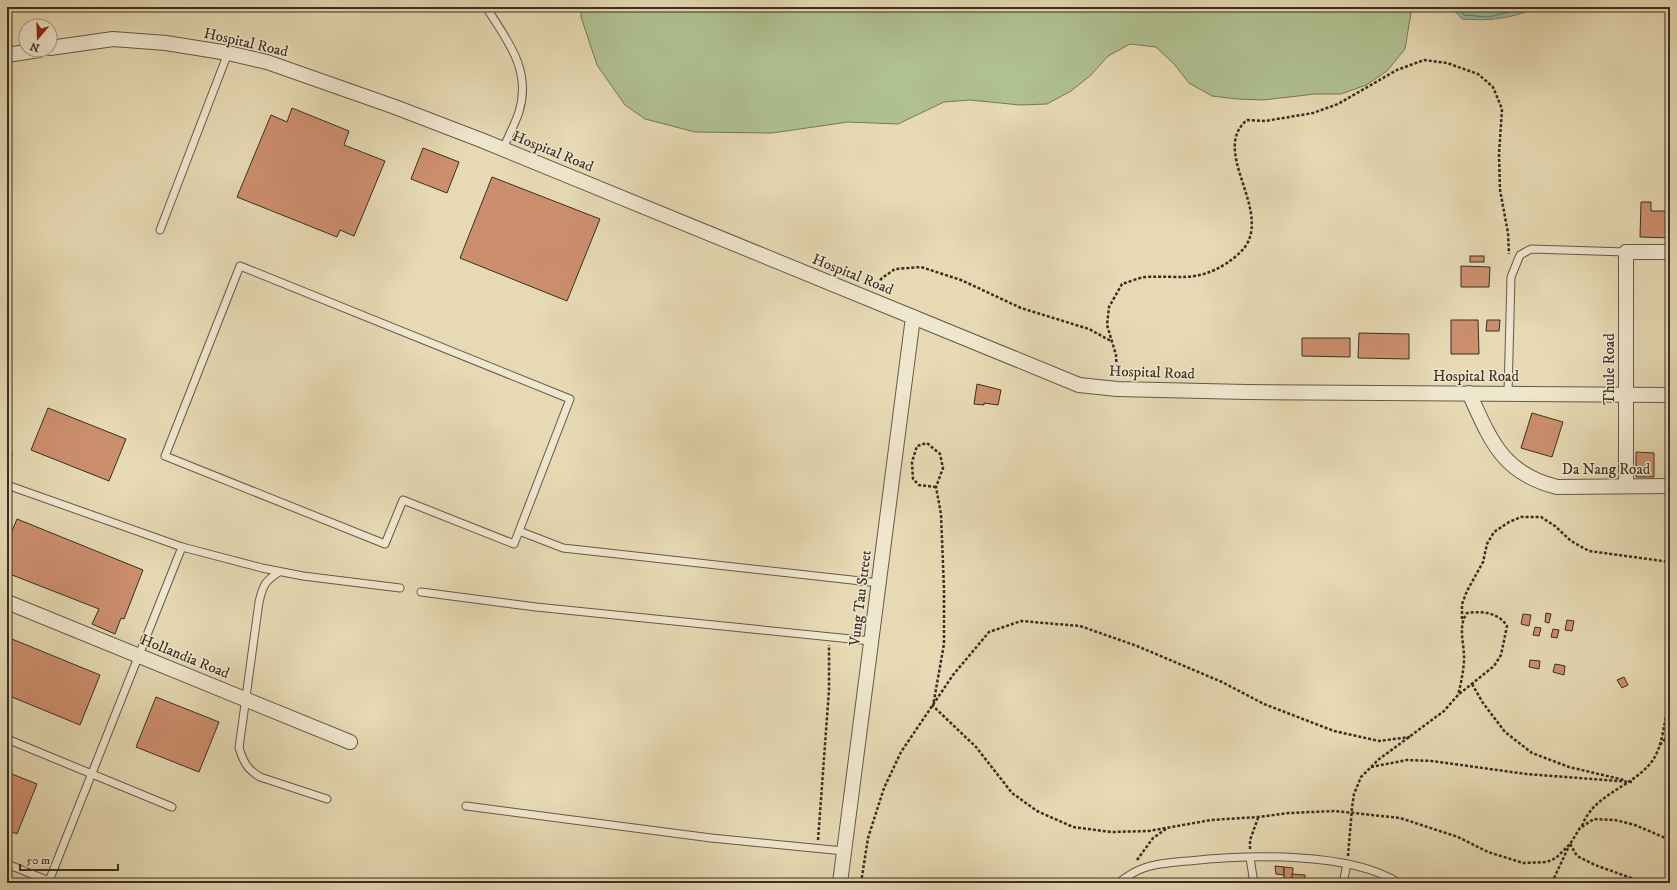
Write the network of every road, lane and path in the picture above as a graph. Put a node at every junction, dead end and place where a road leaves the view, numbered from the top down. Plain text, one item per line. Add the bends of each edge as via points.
1 (486, 7) edge
2 (58, 47) edge
3 (18, 53) edge
4 (228, 53) junction
5 (7, 55) edge
6 (503, 149) junction
7 (160, 230) dead end
8 (1626, 252) junction
9 (1670, 252) edge
10 (1510, 255) dead end
11 (869, 299) junction
12 (913, 317) junction
13 (1111, 342) junction
14 (1117, 389) junction
15 (1469, 393) junction
16 (1508, 393) junction
17 (1626, 395) junction
18 (1670, 395) edge
19 (7, 448) edge
20 (7, 462) edge
21 (7, 485) edge
22 (1626, 486) junction
23 (1670, 486) edge
24 (936, 487) junction
25 (519, 531) junction
26 (182, 547) junction
27 (1670, 562) edge
28 (279, 572) junction
29 (879, 583) junction
30 (400, 588) dead end
31 (421, 592) dead end
32 (7, 602) edge
33 (1462, 620) junction
34 (829, 637) junction
35 (871, 641) junction
36 (138, 656) junction
37 (1472, 684) junction
38 (1458, 695) junction
39 (245, 699) junction
40 (1670, 701) edge
41 (932, 706) junction
42 (1410, 737) junction
43 (7, 739) edge
44 (350, 742) dead end
45 (1670, 742) edge
46 (1659, 746) junction
47 (1370, 768) junction
48 (92, 774) junction
49 (1632, 782) junction
50 (327, 799) dead end
51 (466, 806) dead end
52 (172, 808) dead end
53 (1352, 814) junction
54 (1258, 817) junction
55 (1582, 826) junction
56 (1167, 828) junction
57 (1670, 840) edge
58 (1570, 844) junction
59 (818, 849) junction
60 (844, 851) junction
61 (1250, 858) junction
62 (7, 864) edge
63 (1347, 864) junction
64 (1128, 876) junction
65 (840, 883) edge
66 (861, 883) edge
67 (1118, 883) edge
68 (1254, 883) edge
69 (1343, 883) edge
70 (1399, 883) edge
71 (1553, 883) edge
72 (1645, 883) edge

1 - 6 lane via 516,55 523,82 519,112
2 - 4 street, Hospital Road via 113,39 166,42
3 - 5 street
4 - 6 street, Hospital Road via 275,65 395,107
4 - 7 lane
6 - 11 street, Hospital Road
8 - 9 street
8 - 16 lane via 1531,250 1520,255 1511,277
8 - 17 street, Thule Road
10 - 13 path via 1500,190 1502,109 1493,87 1478,74 1447,63 1424,60 1397,70 1338,104 1313,112 1265,121 1247,120 1240,126 1235,144 1236,161 1251,209 1251,231 1246,244 1235,258 1215,271 1193,277 1143,277 1122,284 1109,307 1107,325
11 - 12 street, Hospital Road
11 - 13 path via 872,290 882,278 895,269 921,267 961,280 1021,308 1089,329
12 - 14 street, Hospital Road via 1079,385
12 - 29 street, Vung Tau Street
13 - 14 path via 1116,355
14 - 15 street, Hospital Road
15 - 16 street, Hospital Road
15 - 22 street, Da Nang Road via 1492,442 1512,466 1528,477 1558,487
16 - 17 street, Hospital Road
17 - 18 street, Hospital Road
17 - 22 street, Thule Road
19 - 20 lane
21 - 26 lane
22 - 23 street, Da Nang Road
24 - 24 path via 943,468 940,454 927,443 917,446 912,462 913,479 920,485
24 - 41 path via 941,514 944,644
25 - 25 lane via 570,399 240,266 165,456 385,544 403,500 514,544
25 - 29 lane via 563,548
26 - 28 lane
26 - 36 lane
27 - 33 path via 1589,551 1540,517 1521,517 1494,532 1487,544 1482,562 1462,604
28 - 30 lane
28 - 39 lane via 263,587
29 - 35 street, Vung Tau Street
31 - 34 lane via 536,607
32 - 36 street, Hollandia Road
33 - 37 path via 1467,613 1478,611 1491,613 1503,619 1507,626 1501,655 1494,666
33 - 38 path via 1464,659
34 - 35 lane
34 - 59 path via 829,698
35 - 60 street, Vung Tau Street
36 - 39 street, Hollandia Road
36 - 48 lane
37 - 38 path
37 - 49 path via 1505,732 1532,753 1569,767
38 - 42 path via 1444,711
39 - 44 street, Hollandia Road
39 - 50 lane via 239,748 251,772
40 - 46 path
41 - 42 path via 953,675 989,632 1021,621 1080,626 1137,646 1222,682 1264,704 1334,731 1379,741
41 - 56 path via 976,747 1012,793 1037,811 1072,827 1103,831 1149,831
41 - 66 path via 901,752 884,788 868,838
42 - 47 path
43 - 48 lane
45 - 46 path via 1664,740
46 - 49 path via 1650,764
47 - 49 path via 1407,760 1420,760 1526,774
47 - 53 path via 1361,777 1354,794
48 - 52 lane
48 - 62 lane via 49,881
49 - 55 path via 1607,795 1586,816
51 - 59 lane via 711,838
53 - 54 path via 1335,811
53 - 58 path via 1400,818 1458,837 1488,852 1523,863 1547,862 1556,858
53 - 63 path
54 - 56 path via 1211,820
54 - 61 path via 1250,840
55 - 57 path via 1594,820 1615,820 1635,825
55 - 58 path
56 - 64 path via 1153,838 1142,851
58 - 71 path
58 - 72 path via 1577,856
59 - 60 lane
60 - 65 street, Vung Tau Street
61 - 63 lane via 1311,858
61 - 64 lane via 1224,857 1163,864 1144,868
61 - 68 lane
63 - 69 lane
63 - 70 lane via 1387,876
64 - 67 lane

